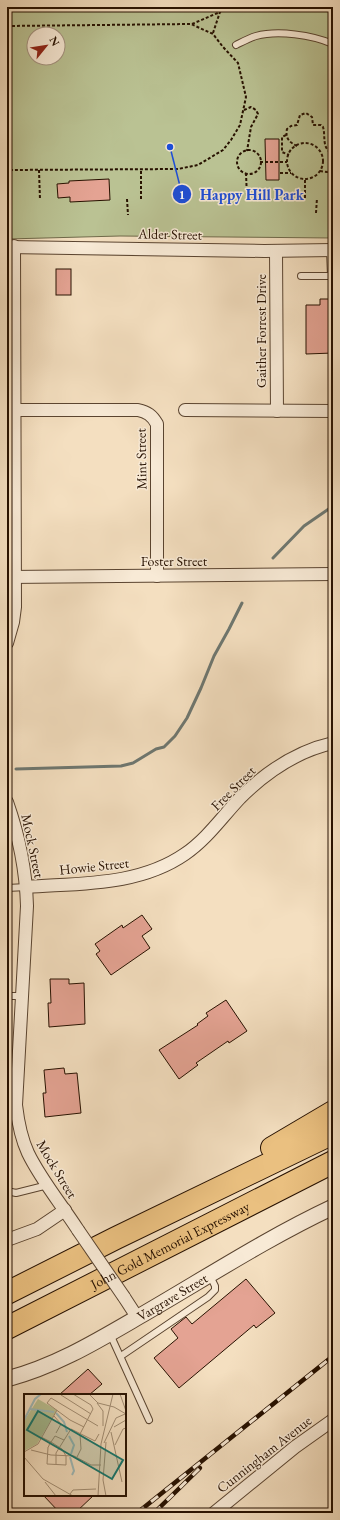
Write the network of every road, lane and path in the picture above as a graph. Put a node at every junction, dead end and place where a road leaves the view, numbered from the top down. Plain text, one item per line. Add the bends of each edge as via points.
1 (226, 7) edge
2 (220, 12) junction
3 (191, 24) junction
4 (7, 26) edge
5 (213, 34) junction
6 (333, 44) edge
7 (236, 45) dead end
8 (244, 110) junction
9 (286, 135) junction
10 (297, 146) junction
11 (246, 151) junction
12 (333, 154) edge
13 (289, 155) junction
14 (260, 162) junction
15 (287, 162) junction
16 (141, 169) junction
17 (7, 170) edge
18 (39, 170) junction
19 (333, 170) edge
20 (320, 171) junction
21 (246, 173) junction
22 (280, 173) dead end
23 (292, 173) junction
24 (305, 179) junction
25 (247, 198) dead end
26 (305, 198) dead end
27 (316, 198) dead end
28 (127, 199) dead end
29 (141, 199) dead end
30 (40, 200) dead end
31 (316, 213) dead end
32 (128, 215) dead end
33 (11, 246) edge
34 (332, 250) edge
35 (276, 251) junction
36 (301, 276) dead end
37 (332, 276) edge
38 (10, 410) edge
39 (185, 410) dead end
40 (277, 411) junction
41 (333, 411) edge
42 (333, 574) edge
43 (157, 576) junction
44 (11, 577) edge
45 (7, 643) edge
46 (333, 743) edge
47 (7, 802) edge
48 (162, 868) joint
49 (27, 887) junction
50 (7, 888) edge
51 (7, 996) edge
52 (23, 996) junction
53 (12, 1085) edge
54 (333, 1112) edge
55 (333, 1133) edge
56 (333, 1162) edge
57 (333, 1174) edge
58 (48, 1185) junction
59 (7, 1191) edge
60 (333, 1207) edge
61 (65, 1210) junction
62 (241, 1210) junction
63 (116, 1238) junction
64 (7, 1240) edge
65 (212, 1280) junction
66 (7, 1293) edge
67 (137, 1317) junction
68 (7, 1328) edge
69 (110, 1334) junction
70 (121, 1356) junction
71 (7, 1379) edge
72 (149, 1420) dead end
73 (333, 1420) edge
74 (214, 1513) edge

1 - 2 path
2 - 3 path
2 - 5 path
3 - 4 path
3 - 5 path
5 - 8 path via 238,63 246,96
6 - 7 lane via 318,38 293,34 265,34
8 - 11 path via 251,107 258,114 251,127
8 - 16 path via 240,125 231,140 211,158 188,168
9 - 10 path via 290,142
9 - 12 path via 288,127 298,125 300,115 306,113 312,117 313,125 323,126 324,144
9 - 13 path via 282,137 282,152
10 - 13 path
10 - 20 path via 306,144 317,148 323,159
11 - 14 path via 250,150 257,154
11 - 21 path via 240,154 237,161 239,169
13 - 15 path
14 - 15 path
14 - 21 path via 256,171
15 - 23 path
16 - 18 path
16 - 29 path
17 - 18 path
18 - 30 path
19 - 20 path
20 - 24 path via 316,176
21 - 25 path
22 - 23 path
23 - 24 path
24 - 26 path
27 - 31 path
28 - 32 path
33 - 35 street, Alder Street
33 - 38 street
34 - 35 street, Alder Street
34 - 37 lane
35 - 40 street, Gaither Forrest Drive
36 - 37 lane
38 - 43 street, Mint Street via 138,410 153,417 156,424
38 - 44 street
39 - 40 street
40 - 41 street
42 - 43 street, Foster Street
43 - 44 street, Foster Street
44 - 45 street via 14,615
46 - 48 street, Free Street via 286,761 262,778 200,843
47 - 49 street, Mock Street via 15,824
48 - 49 street, Howie Street via 148,874 114,881
49 - 50 lane
49 - 52 street, Mock Street
51 - 52 lane
52 - 53 street, Mock Street
53 - 58 street, Mock Street via 23,1140 34,1165
54 - 63 highway
55 - 63 highway, John Gold Memorial Expressway
56 - 62 highway, John Gold Memorial Expressway
57 - 62 highway
58 - 59 lane via 16,1193
58 - 61 street, Mock Street
60 - 65 street, Vargrave Street via 288,1230
61 - 64 street via 37,1229
61 - 67 street, Mock Street, bridge
62 - 68 highway, John Gold Memorial Expressway
63 - 66 highway, John Gold Memorial Expressway
65 - 67 street, Vargrave Street
65 - 70 lane via 215,1290 208,1297
67 - 69 street, Vargrave Street
69 - 70 lane
69 - 71 street, Vargrave Street via 64,1359
70 - 72 lane
73 - 74 street, Cunningham Avenue via 295,1447

